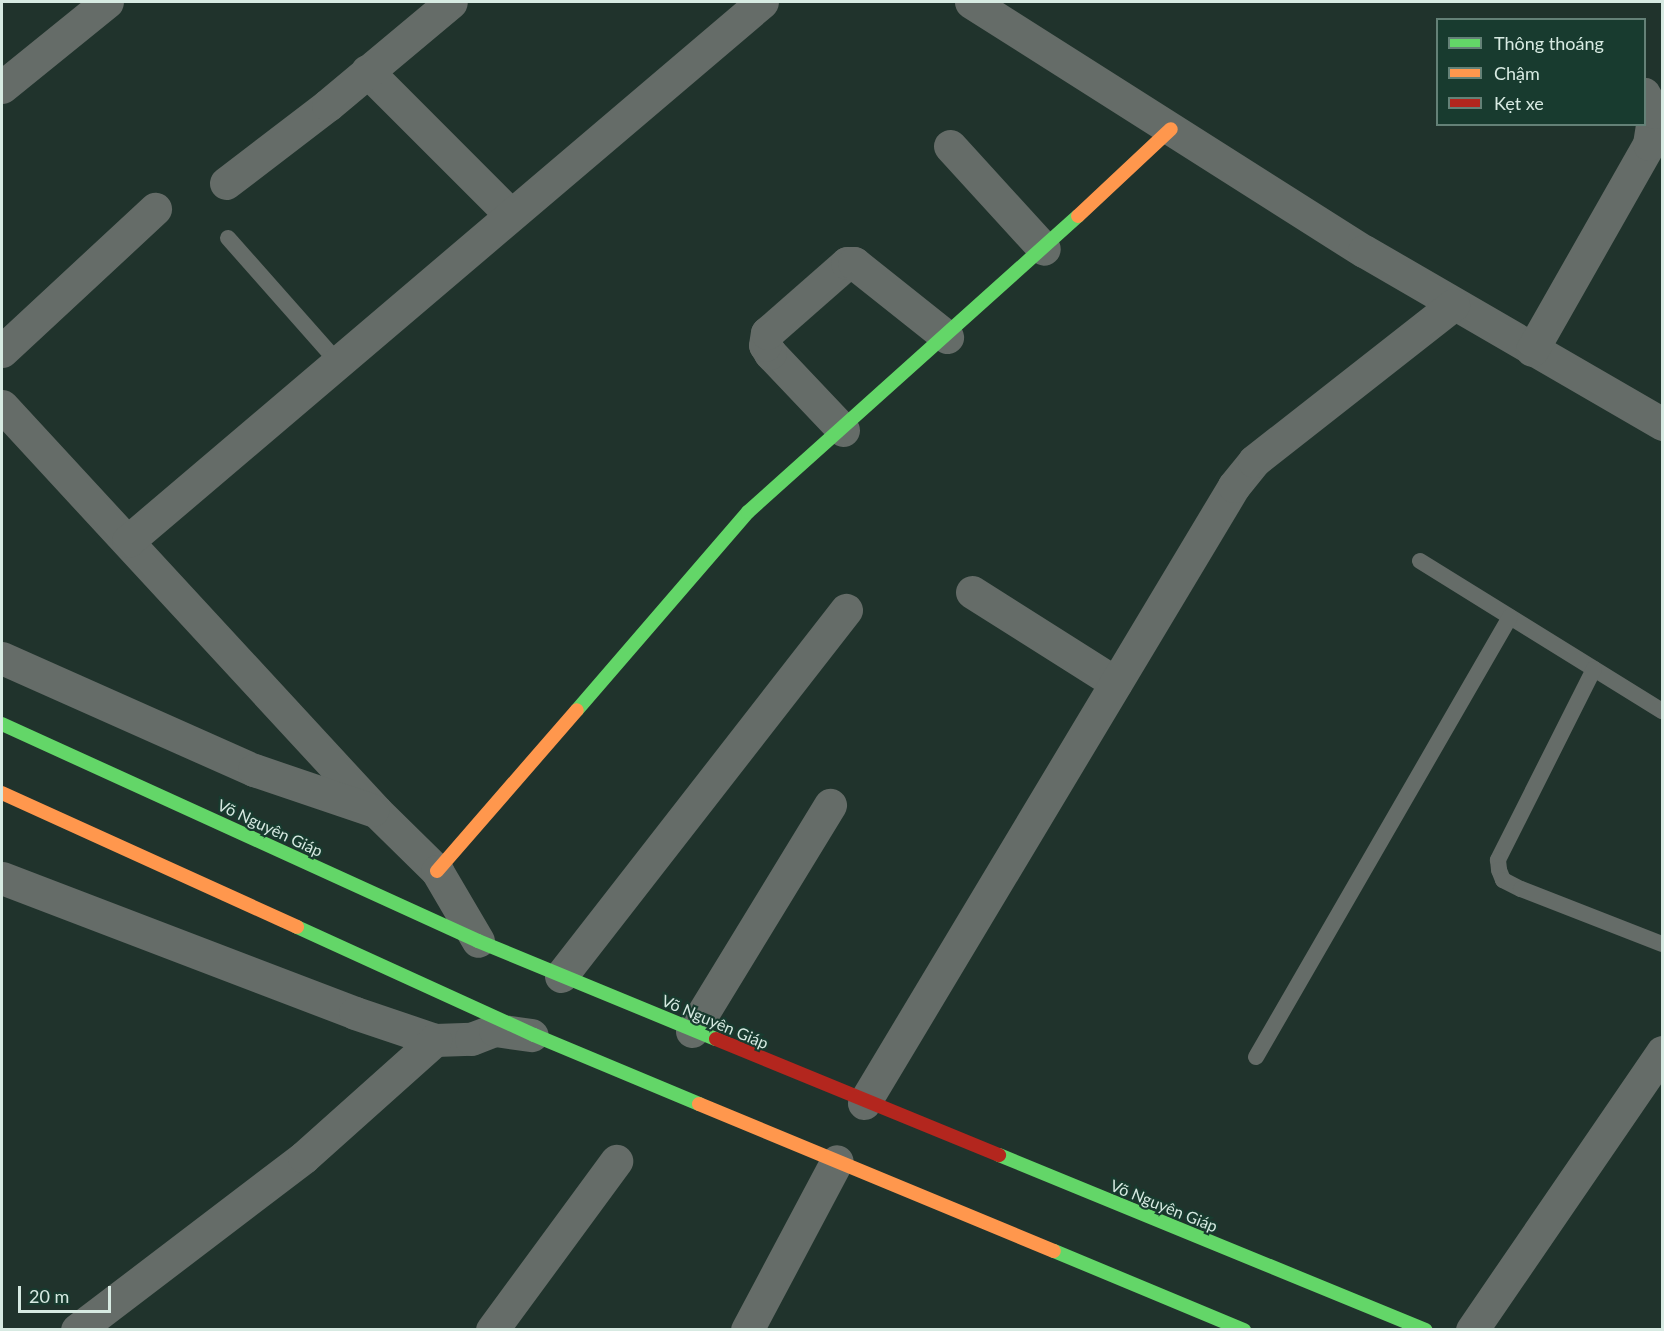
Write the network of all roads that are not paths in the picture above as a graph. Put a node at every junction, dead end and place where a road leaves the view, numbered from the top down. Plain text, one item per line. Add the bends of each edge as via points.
1 (108, 2) edge
2 (451, 2) edge
3 (762, 2) edge
4 (971, 2) edge
5 (368, 71) junction
6 (2, 87) edge
7 (1646, 98) edge
8 (1172, 129) junction
9 (950, 147) dead end
10 (226, 183) dead end
11 (155, 209) dead end
12 (510, 214) junction
13 (228, 238) dead end
14 (1044, 249) junction
15 (1452, 305) junction
16 (947, 337) junction
17 (1532, 350) junction
18 (2, 351) edge
19 (337, 361) junction
20 (2, 406) edge
21 (1662, 424) edge
22 (843, 430) junction
23 (128, 541) junction
24 (1420, 561) dead end
25 (972, 592) dead end
26 (846, 610) dead end
27 (1510, 617) junction
28 (2, 658) edge
29 (1594, 669) junction
30 (1116, 683) junction
31 (1662, 711) edge
32 (2, 724) edge
33 (2, 793) edge
34 (830, 805) dead end
35 (376, 812) junction
36 (437, 871) junction
37 (2, 878) edge
38 (478, 941) junction
39 (1662, 944) edge
40 (561, 976) junction
41 (692, 1031) junction
42 (534, 1035) junction
43 (435, 1040) junction
44 (1662, 1052) edge
45 (1256, 1057) dead end
46 (864, 1102) junction
47 (616, 1161) dead end
48 (837, 1161) junction
49 (77, 1329) edge
50 (492, 1329) edge
51 (747, 1329) edge
52 (1244, 1329) edge
53 (1425, 1329) edge
54 (1472, 1329) edge

1 - 6 street
2 - 5 street
3 - 12 street
4 - 8 street
5 - 10 street
5 - 12 street
7 - 17 street via 1654,112 1649,144
8 - 14 main road
8 - 15 street
9 - 14 street
11 - 18 street
12 - 19 street
13 - 19 lane
14 - 16 main road
15 - 17 street
15 - 30 street via 1254,461 1234,486
16 - 22 main road
16 - 22 street via 854,263 847,263 767,333 765,345 770,353
17 - 21 street
19 - 23 street
20 - 23 street
22 - 36 main road via 724,538
23 - 35 street
24 - 27 lane
25 - 30 street
26 - 40 street
27 - 29 lane
27 - 45 lane
28 - 35 street via 254,770
29 - 31 lane
29 - 39 lane via 1498,860 1498,870 1503,880 1521,889
30 - 46 street
32 - 38 main road, Võ Nguyên Giáp
33 - 42 main road
34 - 41 street
35 - 36 street
36 - 38 street
37 - 43 street
38 - 40 main road, Võ Nguyên Giáp
40 - 41 main road, Võ Nguyên Giáp
41 - 46 main road, Võ Nguyên Giáp
42 - 43 street via 495,1030 471,1039
42 - 48 main road
43 - 49 street via 304,1157
44 - 54 street
46 - 53 main road, Võ Nguyên Giáp
47 - 50 street
48 - 51 street
48 - 52 main road

